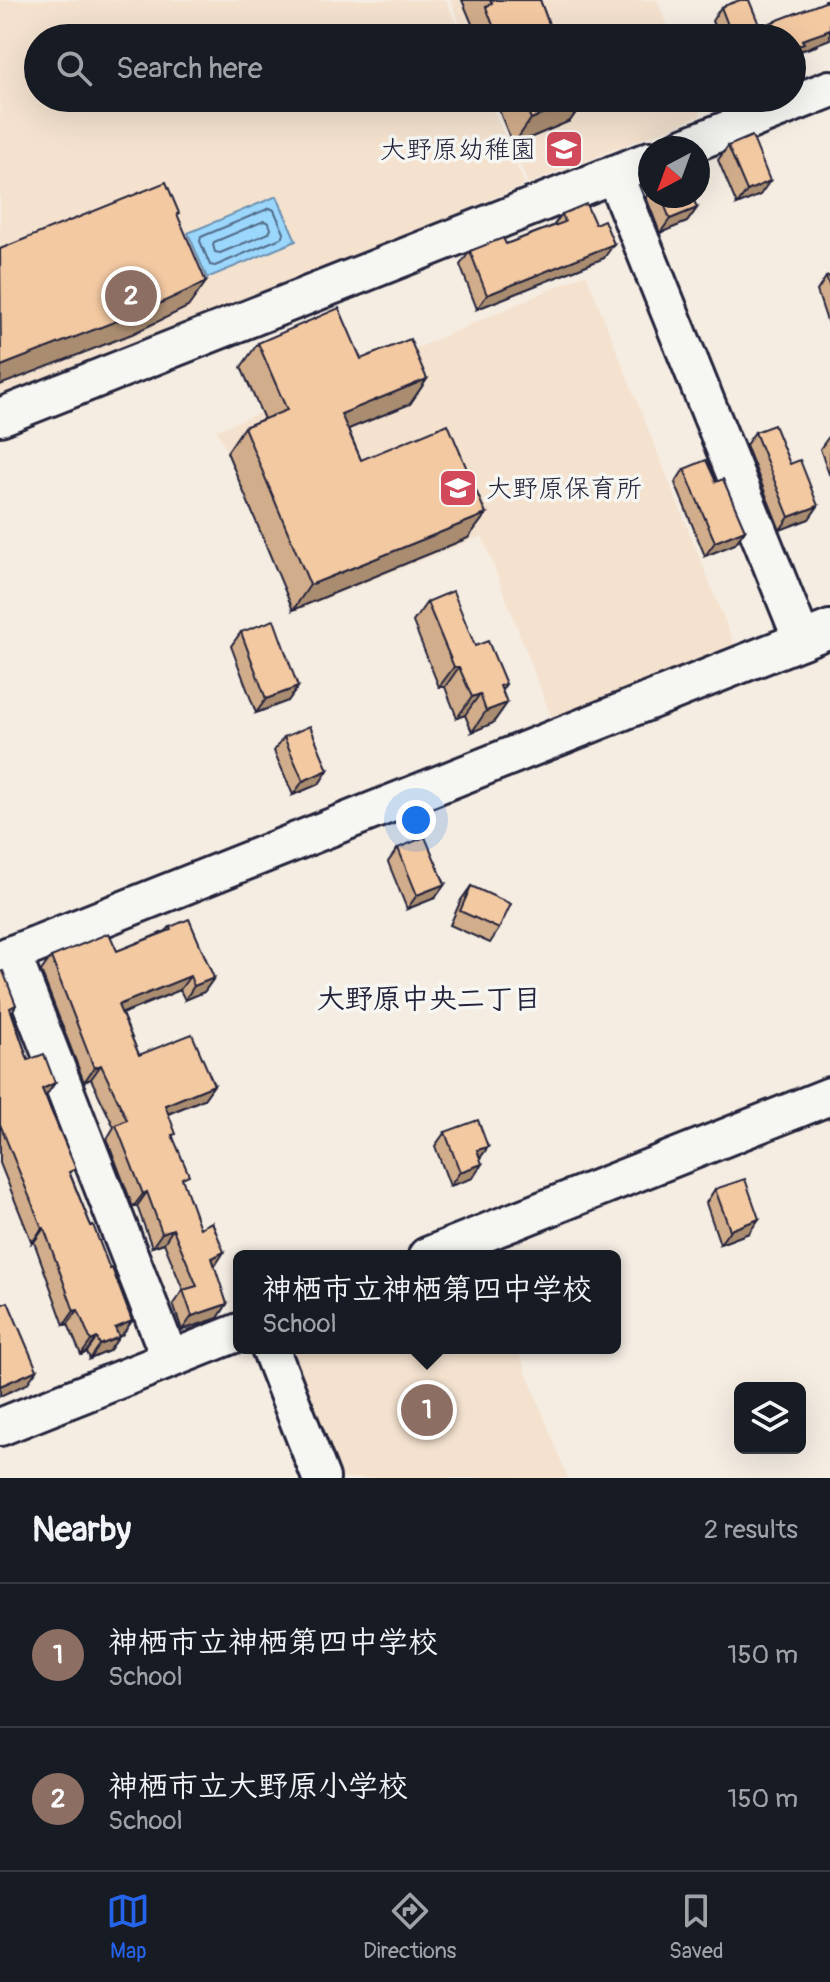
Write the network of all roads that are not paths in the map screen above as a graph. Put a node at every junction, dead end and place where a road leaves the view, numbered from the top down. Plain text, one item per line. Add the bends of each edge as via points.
1 (830, 89) edge
2 (806, 99) edge
3 (772, 112) edge
4 (710, 137) edge
5 (638, 165) edge
6 (614, 174) junction
7 (0, 417) edge
8 (816, 634) edge
9 (6, 956) edge
10 (830, 1096) edge
11 (442, 1250) edge
12 (233, 1334) edge
13 (272, 1354) edge
14 (170, 1359) junction
15 (0, 1427) edge
16 (321, 1478) edge

1 - 2 street
3 - 4 street
5 - 6 street
6 - 7 street
6 - 8 street
8 - 9 street
9 - 14 street
10 - 11 street
12 - 14 street
13 - 16 street
14 - 15 street

